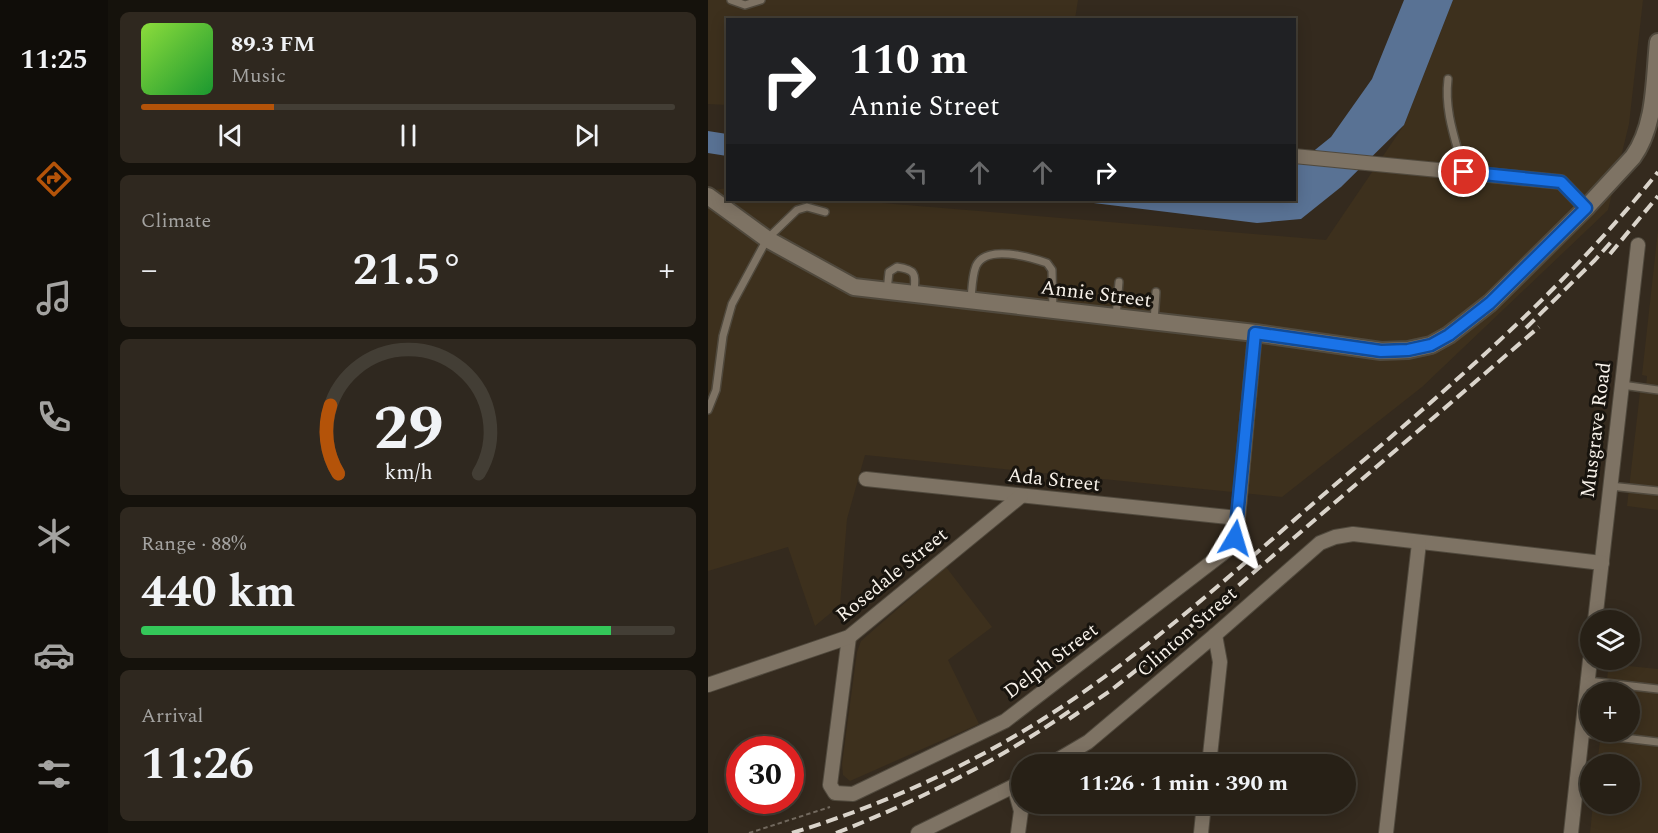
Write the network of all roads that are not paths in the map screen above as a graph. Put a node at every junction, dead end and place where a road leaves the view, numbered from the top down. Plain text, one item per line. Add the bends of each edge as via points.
1 (731, 0) edge
2 (761, 0) edge
3 (1658, 42) edge
4 (1448, 80) dead end
5 (1296, 156) edge
6 (1464, 172) junction
7 (708, 196) edge
8 (1586, 208) junction
9 (825, 212) dead end
10 (767, 239) junction
11 (1638, 245) dead end
12 (1119, 282) dead end
13 (887, 291) junction
14 (1156, 292) dead end
15 (914, 294) junction
16 (971, 300) junction
17 (1053, 310) junction
18 (1116, 317) junction
19 (1154, 322) junction
20 (1255, 333) junction
21 (1622, 385) junction
22 (1658, 390) edge
23 (708, 410) edge
24 (866, 479) dead end
25 (1610, 486) junction
26 (1658, 491) edge
27 (1021, 496) junction
28 (1238, 518) junction
29 (1419, 543) junction
30 (1602, 563) junction
31 (1596, 610) edge
32 (1215, 635) junction
33 (849, 637) junction
34 (1589, 670) edge
35 (1588, 681) joint
36 (708, 685) edge
37 (1658, 689) edge
38 (1640, 740) edge
39 (1581, 742) edge
40 (1658, 742) edge
41 (1068, 754) edge
42 (1210, 754) edge
43 (1011, 787) edge
44 (1021, 814) edge
45 (1203, 814) edge
46 (918, 833) edge
47 (1018, 833) edge
48 (1201, 833) edge
49 (1386, 833) edge
50 (1571, 833) edge

1 - 2 lane via 745,5
3 - 8 street, Annie Street via 1649,118 1640,148
4 - 6 lane via 1448,112
5 - 6 street
6 - 8 street via 1561,182
7 - 10 street, Annie Street
8 - 20 street, Annie Street via 1490,303 1431,345 1381,351
9 - 10 lane via 807,207 797,210
10 - 13 street, Annie Street via 854,287
10 - 23 lane via 732,304 716,390
11 - 21 street, Musgrave Road
12 - 18 lane
13 - 15 street, Annie Street
13 - 15 lane via 889,272 897,267 907,268 915,277
14 - 19 lane
15 - 16 street, Annie Street
16 - 17 street, Annie Street
16 - 17 lane via 980,260 1000,253 1047,263 1052,270
17 - 18 street, Annie Street
18 - 19 street, Annie Street
19 - 20 street, Annie Street
20 - 28 street, Delph Street
21 - 22 lane
21 - 25 street, Musgrave Road
24 - 27 street, Ada Street
25 - 26 lane
25 - 30 street, Musgrave Road
27 - 28 street, Ada Street
27 - 33 street, Rosedale Street
28 - 33 street, Delph Street via 1230,548 1005,721 853,794 835,793 830,785
29 - 30 street, Clinton Street
29 - 32 street, Clinton Street via 1353,534 1320,543
29 - 49 street
30 - 31 street, Musgrave Road
32 - 41 street, Clinton Street via 1088,742
32 - 42 street via 1220,662
33 - 36 street, Rosedale Street
34 - 35 street
35 - 37 lane
38 - 40 lane
39 - 50 street
43 - 46 street
44 - 47 street
45 - 48 street

